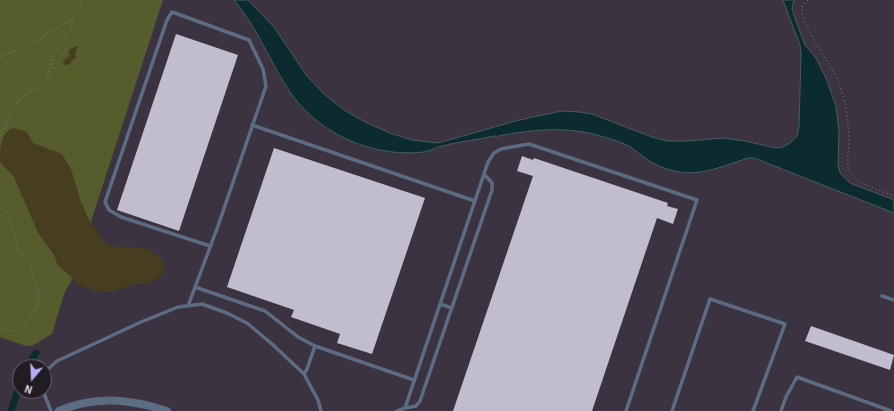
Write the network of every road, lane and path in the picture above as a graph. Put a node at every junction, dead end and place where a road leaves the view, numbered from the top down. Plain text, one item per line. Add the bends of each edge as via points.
1 (82, 0) edge
2 (808, 0) edge
3 (74, 18) junction
4 (0, 57) edge
5 (252, 125) junction
6 (0, 136) edge
7 (484, 174) junction
8 (894, 196) edge
9 (475, 201) junction
10 (0, 214) edge
11 (210, 246) junction
12 (195, 287) junction
13 (882, 296) dead end
14 (894, 300) edge
15 (440, 304) junction
16 (188, 306) junction
17 (452, 308) junction
18 (0, 329) edge
19 (315, 346) junction
20 (52, 365) edge
21 (304, 374) junction
22 (414, 380) junction
23 (46, 399) edge
24 (405, 408) junction
25 (51, 411) edge
26 (60, 411) edge
27 (167, 411) edge
28 (321, 411) edge
29 (397, 411) edge
30 (626, 411) edge
31 (672, 411) edge
32 (754, 411) edge
33 (781, 411) edge
34 (891, 411) edge

1 - 3 path
2 - 8 path via 802,8 803,14 844,98 849,131 848,170 858,181
3 - 4 path via 39,40
3 - 6 path via 71,28 57,47 45,84 23,97
5 - 9 lane
5 - 11 lane
5 - 11 lane via 266,86 263,69 249,40 172,12 167,20 105,202 109,210 121,217
7 - 9 lane
7 - 17 lane via 492,183 492,190
7 - 30 lane via 494,153 501,149 529,144 697,200
9 - 15 lane
10 - 18 path via 13,228 18,248 30,265 39,294 36,308 24,325 13,331
11 - 12 lane
12 - 16 lane
12 - 19 lane via 265,311 298,337
13 - 14 lane
15 - 17 lane
15 - 22 lane
16 - 20 lane via 178,307 141,322
16 - 21 lane via 202,304 247,323
17 - 24 lane via 420,401 416,406
19 - 21 lane
19 - 22 lane
21 - 28 lane
22 - 24 lane
23 - 25 lane
24 - 29 lane
26 - 27 street via 87,402 118,400
31 - 32 lane via 710,299 785,324
33 - 34 lane via 797,377

